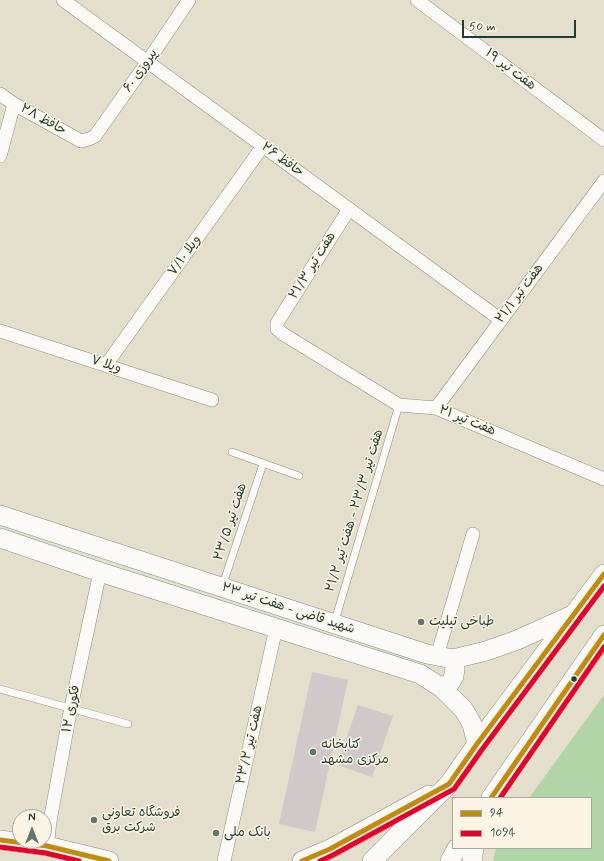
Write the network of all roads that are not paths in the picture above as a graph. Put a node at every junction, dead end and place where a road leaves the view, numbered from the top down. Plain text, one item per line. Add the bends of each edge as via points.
1 (63, 0) edge
2 (189, 0) edge
3 (417, 0) edge
4 (148, 61) junction
5 (0, 94) edge
6 (14, 104) junction
7 (89, 139) joint
8 (604, 140) edge
9 (263, 146) junction
10 (0, 156) edge
11 (604, 181) edge
12 (349, 209) junction
13 (501, 320) junction
14 (278, 323) joint
15 (0, 331) edge
16 (106, 365) junction
17 (212, 400) dead end
18 (399, 405) junction
19 (436, 408) junction
20 (232, 452) dead end
21 (263, 464) junction
22 (299, 476) dead end
23 (604, 479) edge
24 (0, 515) edge
25 (473, 534) dead end
26 (0, 538) edge
27 (100, 572) junction
28 (604, 574) edge
29 (222, 588) junction
30 (575, 614) junction
31 (334, 624) junction
32 (276, 628) junction
33 (604, 636) edge
34 (445, 657) junction
35 (442, 688) junction
36 (0, 689) edge
37 (72, 707) junction
38 (128, 724) dead end
39 (477, 744) junction
40 (449, 784) junction
41 (492, 797) edge
42 (52, 811) edge
43 (0, 840) edge
44 (12, 842) edge
45 (52, 847) edge
46 (456, 849) edge
47 (474, 849) edge
48 (109, 861) edge
49 (224, 861) edge
50 (302, 861) edge
51 (372, 861) edge
52 (450, 861) edge
53 (472, 861) edge

1 - 4 street, حافظ ۲۶
2 - 4 street, پیروزی ۶۰
3 - 8 street, هفت تیر ۱۹
4 - 7 street, پیروزی ۶۰ via 95,136
4 - 9 street, حافظ ۲۶
5 - 6 street, حافظ ۲۸
6 - 7 street, حافظ ۲۸ via 81,141
6 - 10 street
9 - 12 street, حافظ ۲۶
9 - 16 street, ویلا ۷/۱۰
11 - 13 street, هفت تیر ۲۱/۱
12 - 13 street, حافظ ۲۶
12 - 14 street, هفت تیر ۲۱/۳
13 - 19 street, هفت تیر ۲۱/۱
14 - 18 street, هفت تیر ۲۱ via 278,329 283,334
15 - 16 street, ویلا ۷
16 - 17 street, ویلا ۷
18 - 19 street, هفت تیر ۲۱
18 - 31 lane, هفت تیر ۲۳/۳ - هفت تیر ۲۱/۲
19 - 23 street, هفت تیر ۲۱
20 - 21 lane
21 - 22 lane
21 - 29 lane, هفت تیر ۲۳/۵
24 - 29 street, شهید قاضی - هفت تیر ۲۳
25 - 34 street
26 - 27 street, شهید قاضی - هفت تیر ۲۳
27 - 32 street, شهید قاضی - هفت تیر ۲۳
27 - 37 street, فکوری ۱۲
28 - 30 street
29 - 31 street, شهید قاضی - هفت تیر ۲۳
30 - 34 street, شهید قاضی - هفت تیر ۲۳ via 486,651
30 - 39 street
31 - 34 street, شهید قاضی - هفت تیر ۲۳ via 427,654
32 - 35 street, شهید قاضی - هفت تیر ۲۳ via 420,674
32 - 49 street, هفت تیر ۲۳/۲
33 - 41 street
34 - 35 street via 455,668 450,683
35 - 39 street, شهید قاضی - هفت تیر ۲۳ via 464,710 472,724
36 - 37 lane
37 - 38 lane
37 - 42 street, فکوری ۱۲
39 - 40 street
40 - 50 street via 330,849
40 - 51 street
43 - 44 street
45 - 48 street
46 - 52 street
47 - 53 street

